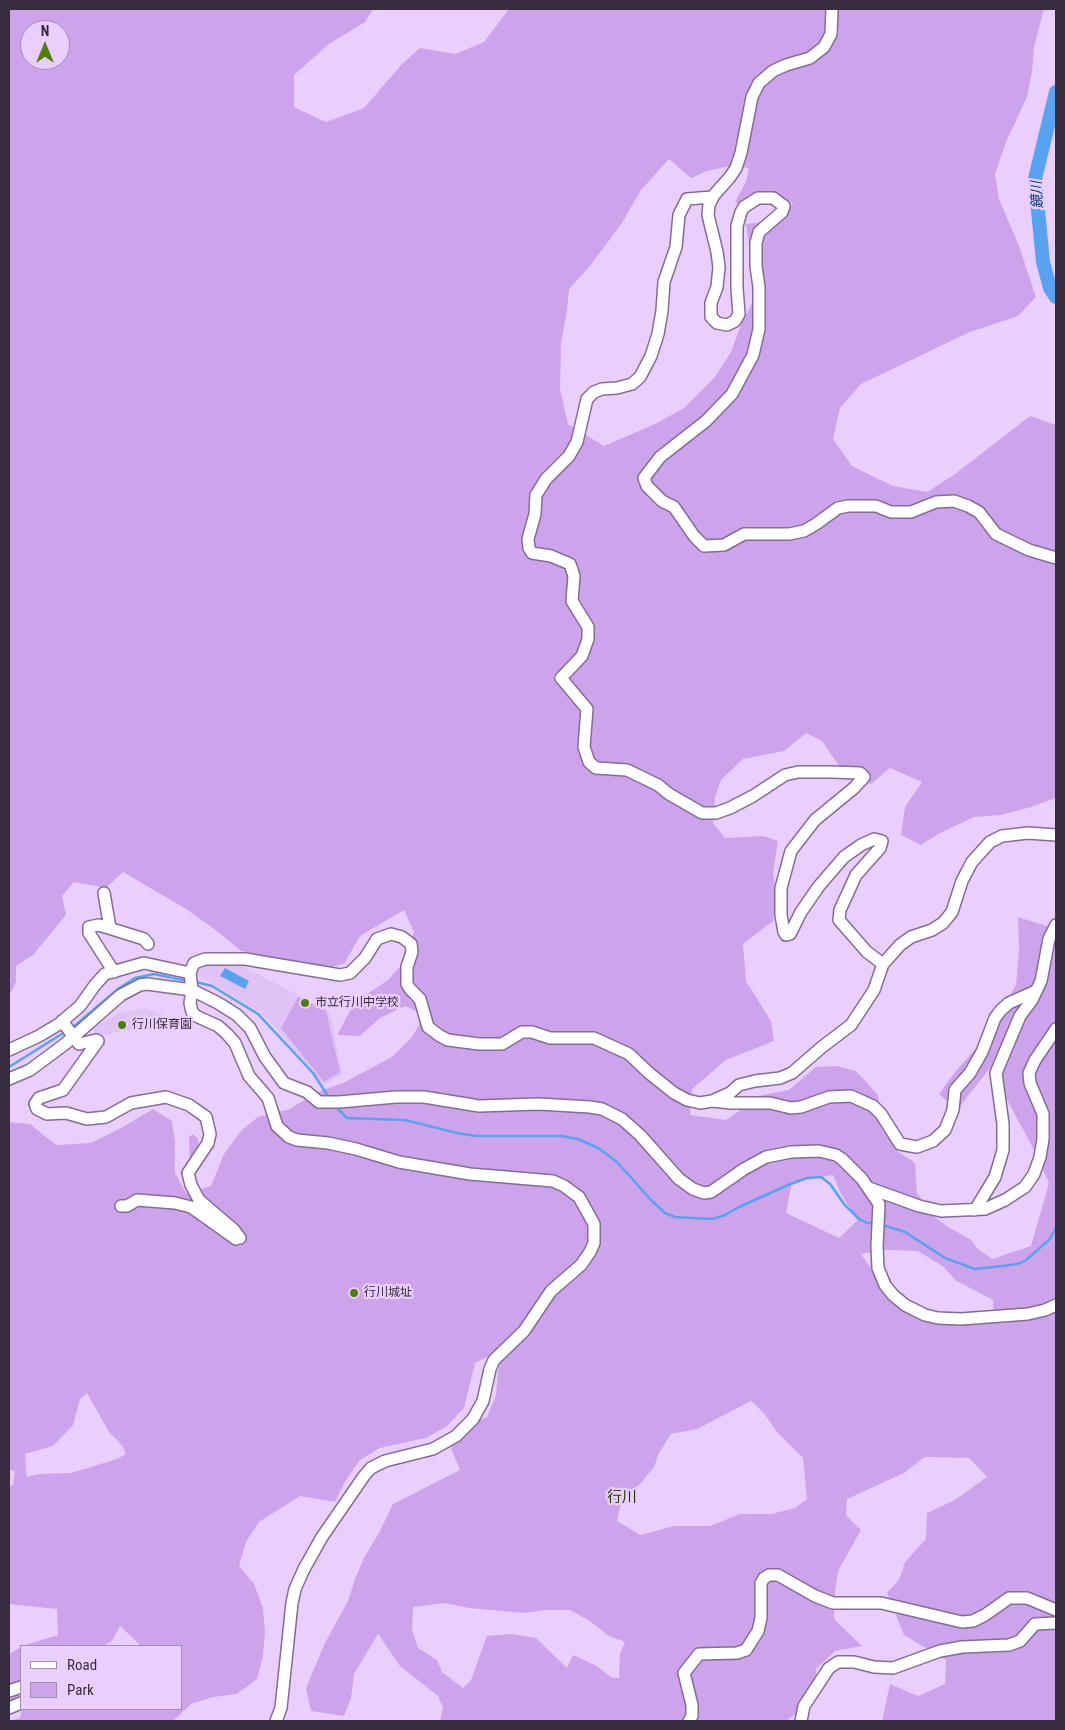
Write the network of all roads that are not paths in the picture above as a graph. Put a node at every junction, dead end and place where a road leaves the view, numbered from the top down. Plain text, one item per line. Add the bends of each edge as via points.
1 (832, 9) edge
2 (712, 197) junction
3 (1056, 558) edge
4 (1056, 835) edge
5 (104, 893) dead end
6 (1056, 925) edge
7 (110, 928) junction
8 (148, 944) dead end
9 (883, 964) junction
10 (114, 972) junction
11 (190, 973) junction
12 (192, 990) junction
13 (1036, 991) junction
14 (62, 1021) junction
15 (1056, 1029) edge
16 (73, 1036) junction
17 (9, 1050) edge
18 (9, 1079) edge
19 (712, 1101) junction
20 (869, 1188) junction
21 (122, 1206) dead end
22 (975, 1210) junction
23 (1056, 1305) edge
24 (1056, 1610) edge
25 (1056, 1624) edge
26 (276, 1721) edge
27 (689, 1721) edge
28 (801, 1721) edge

1 - 2 street via 831,34 824,48 810,58 773,71 759,83 752,97 736,168
2 - 3 street via 708,215 719,267 711,303 712,317 717,323 727,325 739,314 737,226 741,212 758,198 773,198 784,206 782,212 759,232 756,243 759,329 753,355 732,394 706,421 660,457 644,478 647,486 662,501 674,507 694,536 704,546 724,545 744,534 804,531 838,508 848,506 876,506 891,512 912,512 936,502 954,501 978,512 996,534 1029,550
2 - 9 street via 686,199 679,215 676,247 664,282 661,318 651,356 632,384 602,389 587,399 577,442 536,495 529,548 532,553 570,564 574,576 572,601 588,627 588,639 582,656 561,678 587,709 584,747 596,768 626,770 702,813 730,808 785,775 798,772 860,773 864,777 815,820 791,851 781,888 781,915 784,932 790,934 819,886 844,857 874,839 882,840 880,848 856,875 840,910 839,920 867,952
4 - 9 street via 1028,833 1002,836 990,842 972,862 952,912 943,923 900,944
5 - 7 street
6 - 13 street via 1048,939
7 - 8 street via 144,939
7 - 10 street via 99,924 90,927 89,933
9 - 19 street via 874,990 851,1025 792,1073 739,1085
10 - 11 street via 144,963
10 - 14 street via 100,978 80,1006
11 - 12 street
11 - 19 street via 194,963 205,959 246,959 340,975 350,973 365,958 376,939 391,934 411,944 407,984 420,999 428,1027 440,1036 479,1044 502,1044 522,1032 550,1038 594,1038 629,1054 687,1100
12 - 16 street via 140,985 121,995
12 - 20 street via 237,1015 250,1028 284,1083 307,1092 320,1102 424,1097 479,1106 538,1104 590,1107 622,1119 679,1180 704,1193 712,1192 766,1157 792,1152 836,1155
12 - 26 street via 192,1012 228,1034 249,1076 268,1098 277,1126 290,1137 356,1149 399,1162 470,1174 552,1182 579,1196 594,1224 594,1243 581,1265 551,1291 524,1331 494,1360 483,1401 474,1419 456,1436 433,1449 371,1468 322,1537 293,1596 281,1708
13 - 19 street via 1009,1003 995,1018 982,1052 956,1090 946,1130 932,1141 917,1146 900,1144 873,1106 851,1096 829,1097 791,1108 770,1103
13 - 22 street via 1020,1016 996,1073 1003,1124 1002,1150 995,1176
14 - 16 street
14 - 17 street
15 - 22 street via 1029,1073 1043,1114 1042,1148 1034,1174 1025,1186 1005,1200 986,1209
16 - 18 street via 30,1070
16 - 21 street via 79,1044 98,1041 63,1090 39,1098 35,1104 37,1108 47,1114 66,1113 87,1119 106,1116 131,1103 166,1097 189,1105 206,1117 210,1134 208,1143 188,1174 191,1185 199,1200 240,1238 236,1239 191,1207 137,1200
20 - 22 street via 940,1211
20 - 23 street via 879,1204 878,1268 885,1285 905,1305 938,1318 1028,1314
24 - 27 street via 1027,1598 1009,1598 986,1615 962,1622 880,1603 834,1604 778,1575 769,1575 761,1584 758,1631 746,1650 699,1654 684,1673 692,1705
25 - 28 street via 1034,1624 1020,1641 1009,1645 962,1647 893,1668 838,1662 829,1668 804,1706

